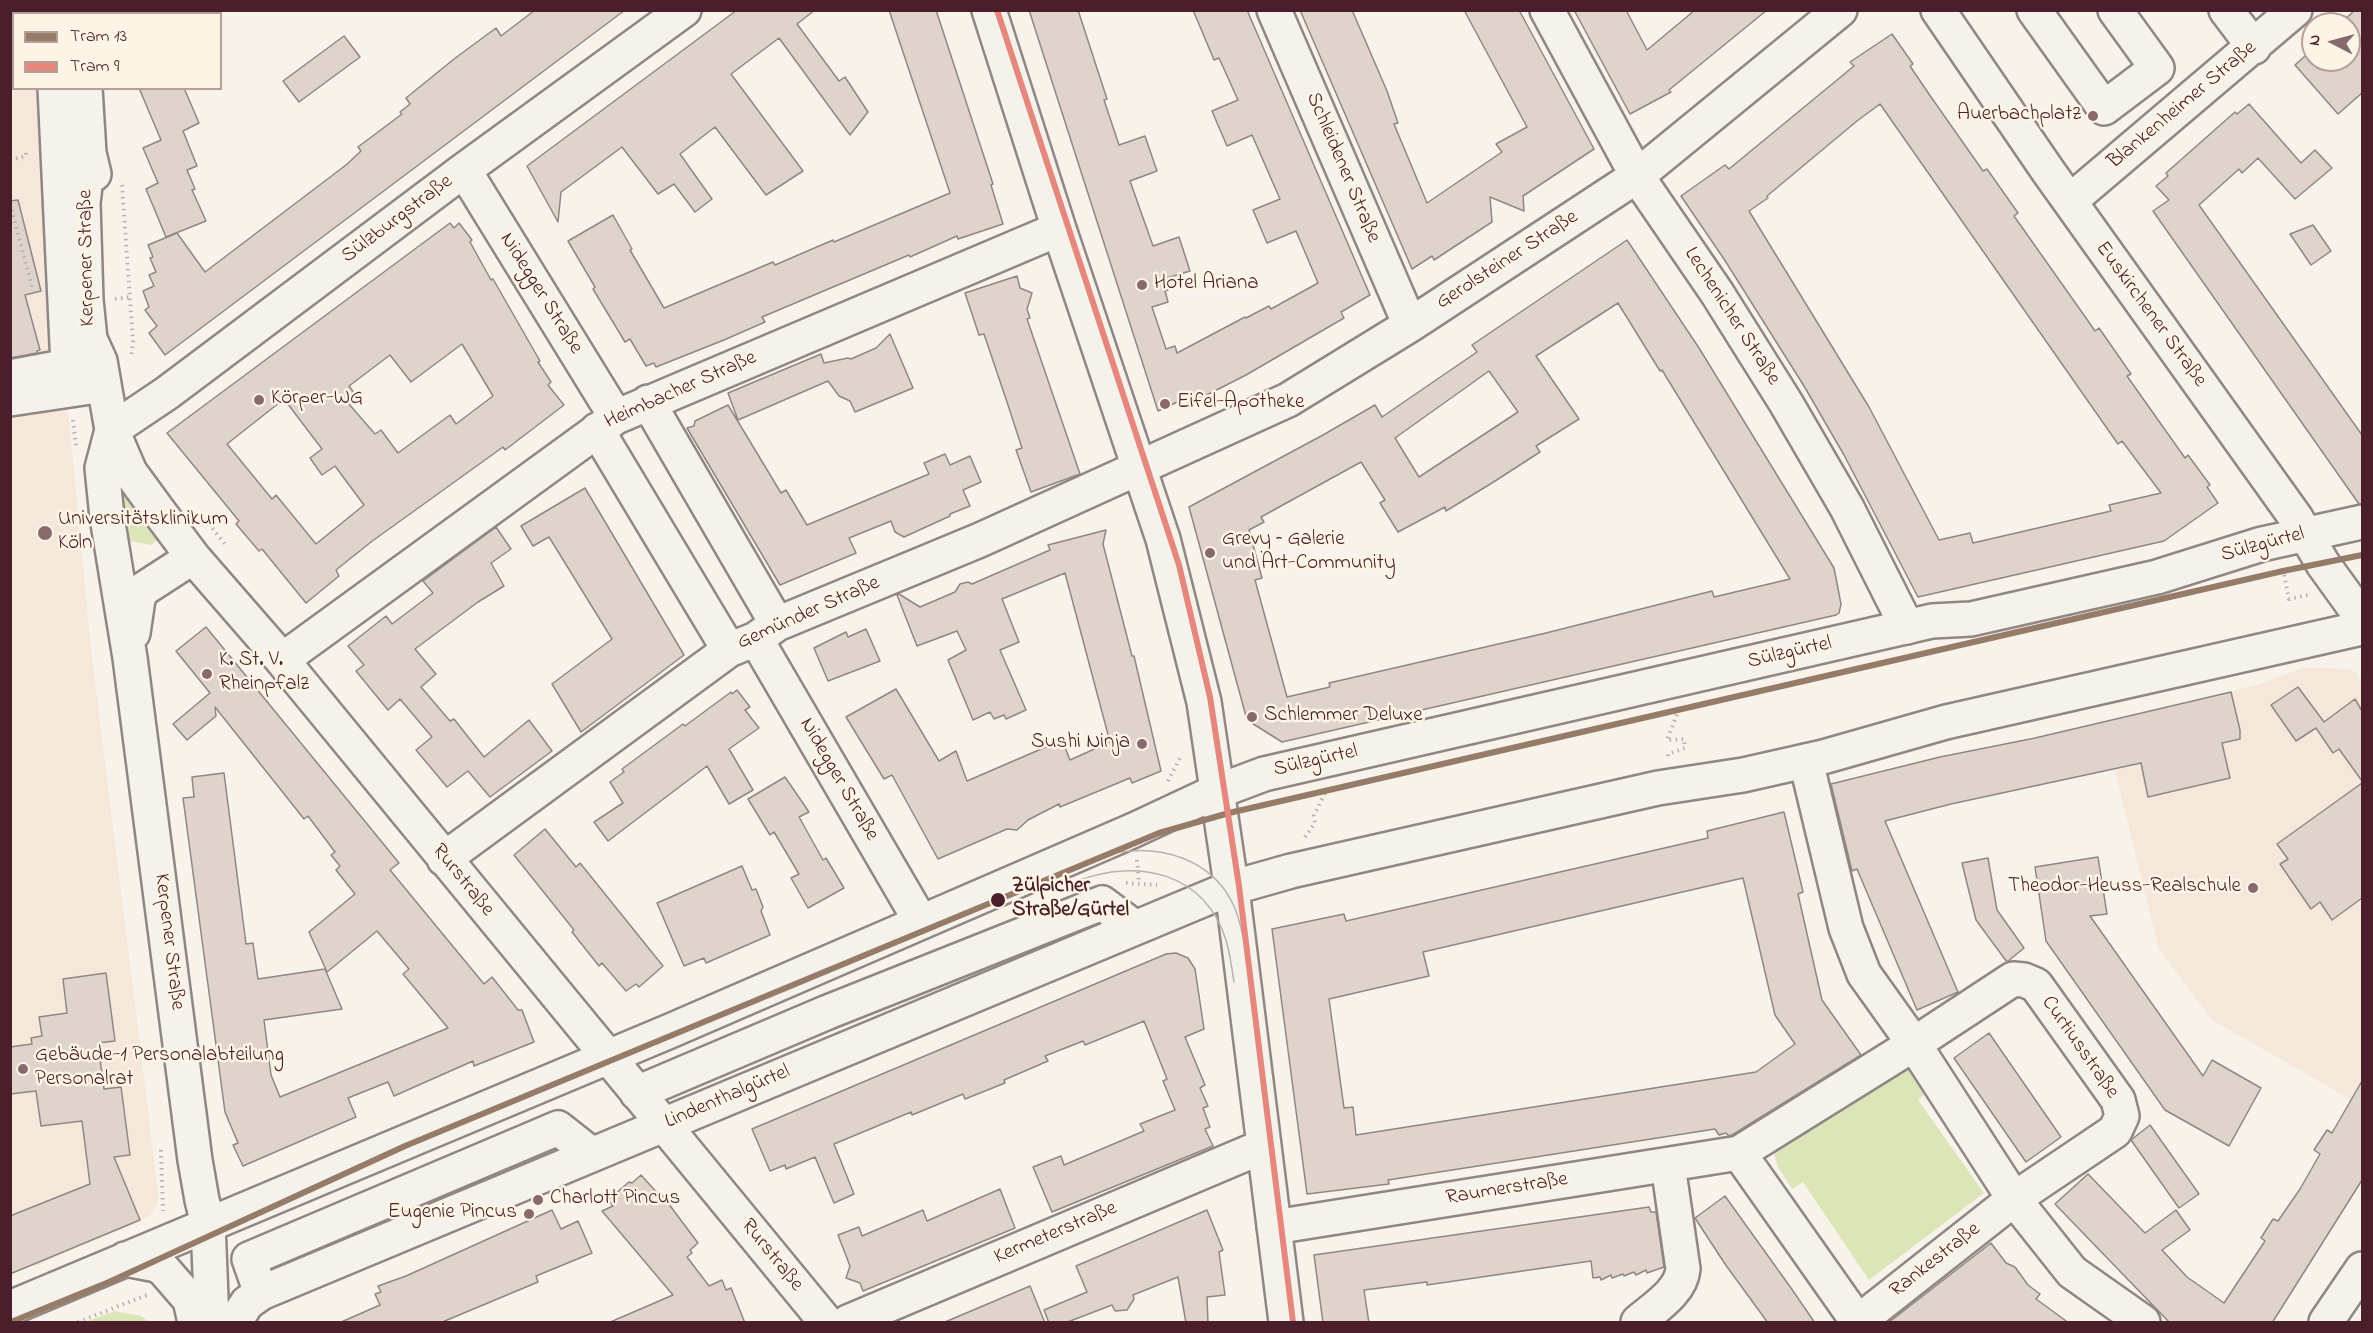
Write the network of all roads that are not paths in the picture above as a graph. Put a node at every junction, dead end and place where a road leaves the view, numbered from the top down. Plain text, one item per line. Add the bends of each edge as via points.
1 (684, 10) edge
2 (990, 10) edge
3 (1274, 10) edge
4 (1547, 10) edge
5 (1840, 10) edge
6 (1938, 10) edge
7 (2034, 10) edge
8 (2115, 10) edge
9 (2226, 10) edge
10 (2295, 10) edge
11 (2254, 47) junction
12 (55, 90) edge
13 (85, 90) edge
14 (464, 170) junction
15 (1637, 176) junction
16 (2070, 201) junction
17 (1059, 229) junction
18 (1410, 324) junction
19 (101, 368) junction
20 (10, 377) edge
21 (10, 399) edge
22 (648, 402) junction
23 (606, 424) junction
24 (112, 430) junction
25 (1142, 465) junction
26 (2362, 522) edge
27 (2304, 535) junction
28 (193, 557) junction
29 (2362, 618) edge
30 (1907, 627) junction
31 (2362, 628) edge
32 (754, 638) junction
33 (130, 658) junction
34 (282, 660) junction
35 (1806, 761) junction
36 (1218, 791) junction
37 (444, 859) junction
38 (1231, 888) junction
39 (921, 922) junction
40 (1134, 927) junction
41 (828, 1012) junction
42 (1914, 1044) junction
43 (609, 1057) junction
44 (801, 1066) junction
45 (637, 1093) junction
46 (664, 1125) junction
47 (1264, 1146) junction
48 (1739, 1153) junction
49 (1668, 1165) junction
50 (2014, 1199) junction
51 (208, 1224) junction
52 (1274, 1227) junction
53 (125, 1259) junction
54 (2362, 1269) edge
55 (10, 1308) edge
56 (1858, 1322) edge
57 (195, 1323) edge
58 (212, 1323) edge
59 (235, 1323) edge
60 (826, 1323) edge
61 (848, 1323) edge
62 (1287, 1323) edge
63 (1638, 1323) edge
64 (2143, 1323) edge
65 (2326, 1323) edge

1 - 14 street, Sülzburgstraße
2 - 17 street
3 - 18 street, Schleidener Straße
4 - 15 street, Lechenicher Straße
5 - 15 street, Gerolsteiner Straße
6 - 16 street, Euskirchener Straße
7 - 8 street via 2104,108 2157,68
9 - 11 street
10 - 11 street, Blankenheimer Straße
11 - 16 street, Blankenheimer Straße
12 - 19 street
13 - 19 street, Kerpener Straße via 89,153 83,203 85,292 90,339
14 - 23 street, Nidegger Straße
14 - 24 street, Sülzburgstraße
15 - 18 street, Gerolsteiner Straße
15 - 30 street, Lechenicher Straße via 1786,403 1847,508
16 - 27 street, Euskirchener Straße via 2296,518
17 - 22 street, Heimbacher Straße
17 - 25 street
18 - 25 street, Gerolsteiner Straße via 1288,400
19 - 20 street
19 - 21 street
19 - 24 street, Kerpener Straße
22 - 23 street, Heimbacher Straße
22 - 32 street, Nidegger Straße
23 - 32 street, Nidegger Straße
23 - 34 street, Heimbacher Straße
24 - 28 street, Rurstraße via 130,472
24 - 33 street, Kerpener Straße via 102,468
25 - 32 street, Gemünder Straße
25 - 36 street via 1204,702
26 - 27 street, Sülzgürtel
27 - 29 street, Euskirchener Straße
27 - 30 street, Sülzgürtel via 2157,577 1971,619
28 - 33 street, Kerpener Straße via 142,590
28 - 34 street, Rurstraße
30 - 36 street, Sülzgürtel via 1264,774
31 - 35 street via 1946,722
32 - 37 street, Gemünder Straße
32 - 39 street, Nidegger Straße
33 - 51 street, Kerpener Straße via 195,1160
34 - 37 street, Rurstraße
35 - 38 street via 1646,790
35 - 42 street via 1846,928 1863,974
36 - 38 street
36 - 39 street
37 - 43 street, Rurstraße
38 - 40 street, Lindenthalgürtel
38 - 47 street
39 - 43 street
40 - 41 street via 1102,903
40 - 44 street, Lindenthalgürtel
41 - 44 street
41 - 45 street
42 - 48 street, Raumerstraße
42 - 50 street
42 - 50 street, Curtiusstraße via 2013,979 2024,980 2036,985 2118,1100 2122,1116 2115,1131
43 - 45 street, Rurstraße
43 - 51 street
44 - 46 street, Lindenthalgürtel
45 - 46 street, Rurstraße
46 - 59 street, Lindenthalgürtel via 261,1293 247,1303
46 - 60 street, Rurstraße
47 - 52 street
47 - 61 street, Kermeterstraße
48 - 49 street, Raumerstraße
48 - 56 street
49 - 52 street, Raumerstraße
49 - 63 street via 1682,1279
50 - 56 street, Rankestraße
50 - 64 street via 2072,1272
51 - 53 street
51 - 58 street
52 - 62 street
53 - 55 street
53 - 57 street via 164,1270 190,1300
54 - 65 street

